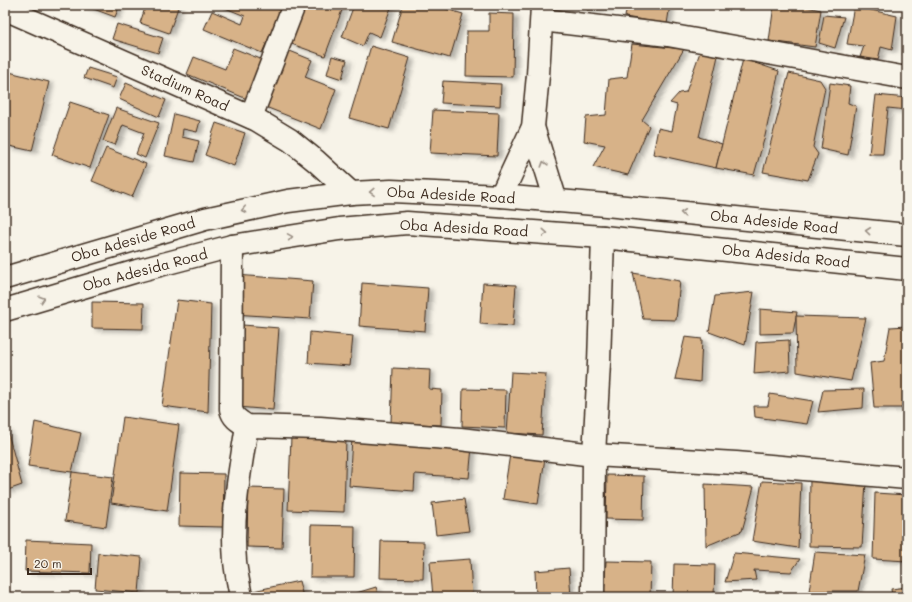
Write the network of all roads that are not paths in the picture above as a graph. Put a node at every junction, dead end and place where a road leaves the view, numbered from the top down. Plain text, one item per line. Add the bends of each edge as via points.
1 (294, 5) edge
2 (5, 9) edge
3 (542, 12) edge
4 (907, 78) edge
5 (250, 118) junction
6 (533, 127) junction
7 (350, 193) junction
8 (501, 196) junction
9 (556, 201) junction
10 (907, 235) edge
11 (603, 237) junction
12 (232, 246) junction
13 (907, 269) edge
14 (5, 278) edge
15 (6, 307) edge
16 (247, 426) junction
17 (594, 455) junction
18 (907, 478) edge
19 (241, 597) edge
20 (594, 597) edge

1 - 5 street
2 - 5 street, Stadium Road
3 - 4 street
3 - 6 street
5 - 7 street, Stadium Road via 290,140
6 - 8 street
9 -> 6 street
8 -> 7 street, Oba Adeside Road via 391,191
7 -> 14 street, Oba Adeside Road via 288,201 205,219
8 - 9 street, Oba Adeside Road
10 -> 9 street, Oba Adeside Road
12 -> 11 street, Oba Adesida Road via 339,229 407,223
11 - 13 street, Oba Adesida Road
11 - 17 street
15 -> 12 street, Oba Adesida Road
12 - 16 street via 231,409 232,414
16 - 17 street via 320,428 452,438
16 - 19 street via 236,502 235,529 235,561
17 - 18 street via 736,463
17 - 20 street

